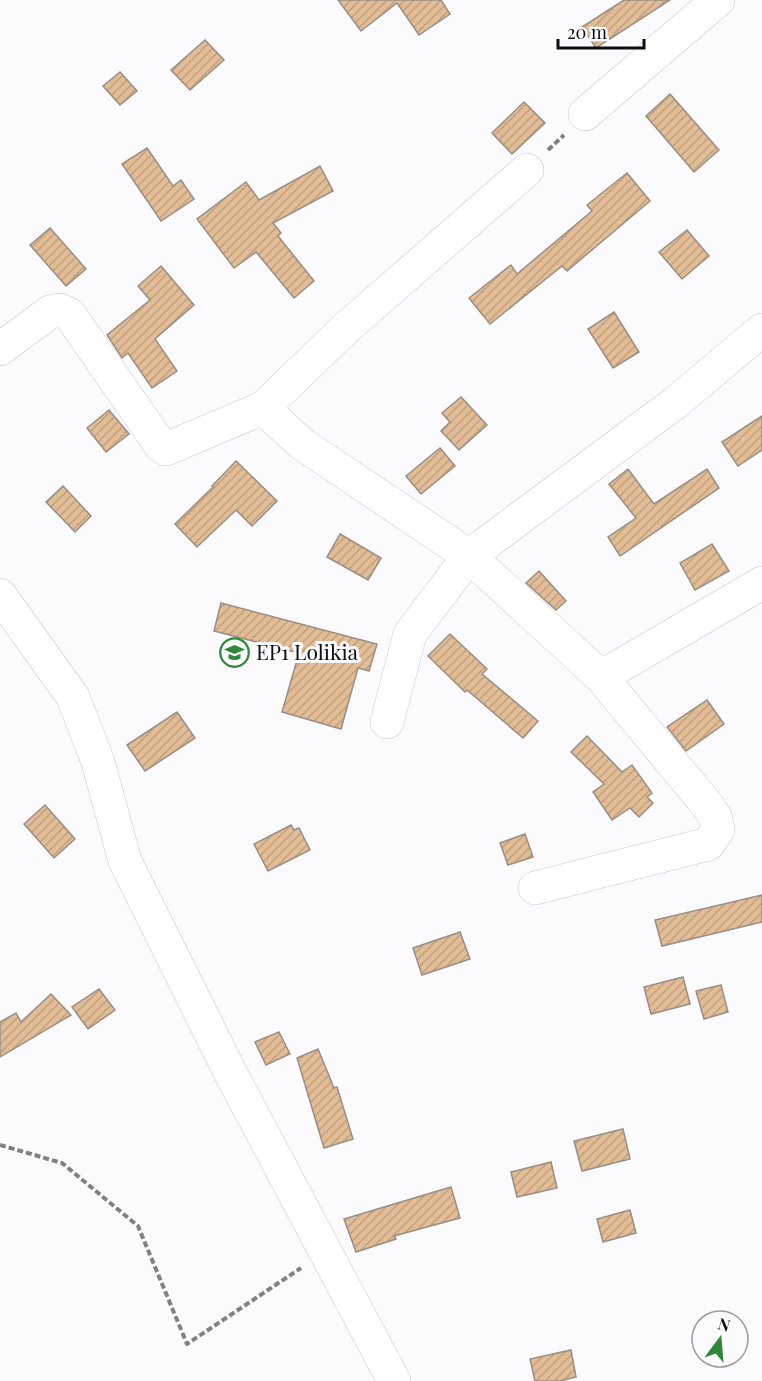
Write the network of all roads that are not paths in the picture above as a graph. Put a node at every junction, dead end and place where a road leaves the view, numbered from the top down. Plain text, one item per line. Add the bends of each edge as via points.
1 (718, 0) edge
2 (585, 114) road end
3 (527, 170) road end
4 (762, 330) edge
5 (0, 349) edge
6 (263, 408) junction
7 (469, 556) junction
8 (762, 583) edge
9 (0, 595) edge
10 (601, 677) junction
11 (387, 722) dead end
12 (535, 888) dead end
13 (394, 1381) edge

1 - 2 street
3 - 6 street via 345,329
4 - 7 street via 675,403
5 - 6 street via 50,312 60,310 70,315 166,449
6 - 7 street via 302,444
7 - 10 street
7 - 11 street via 410,634
8 - 10 street
9 - 13 street via 73,697 98,762 125,861 230,1072
10 - 12 street via 708,806 718,830 708,844

